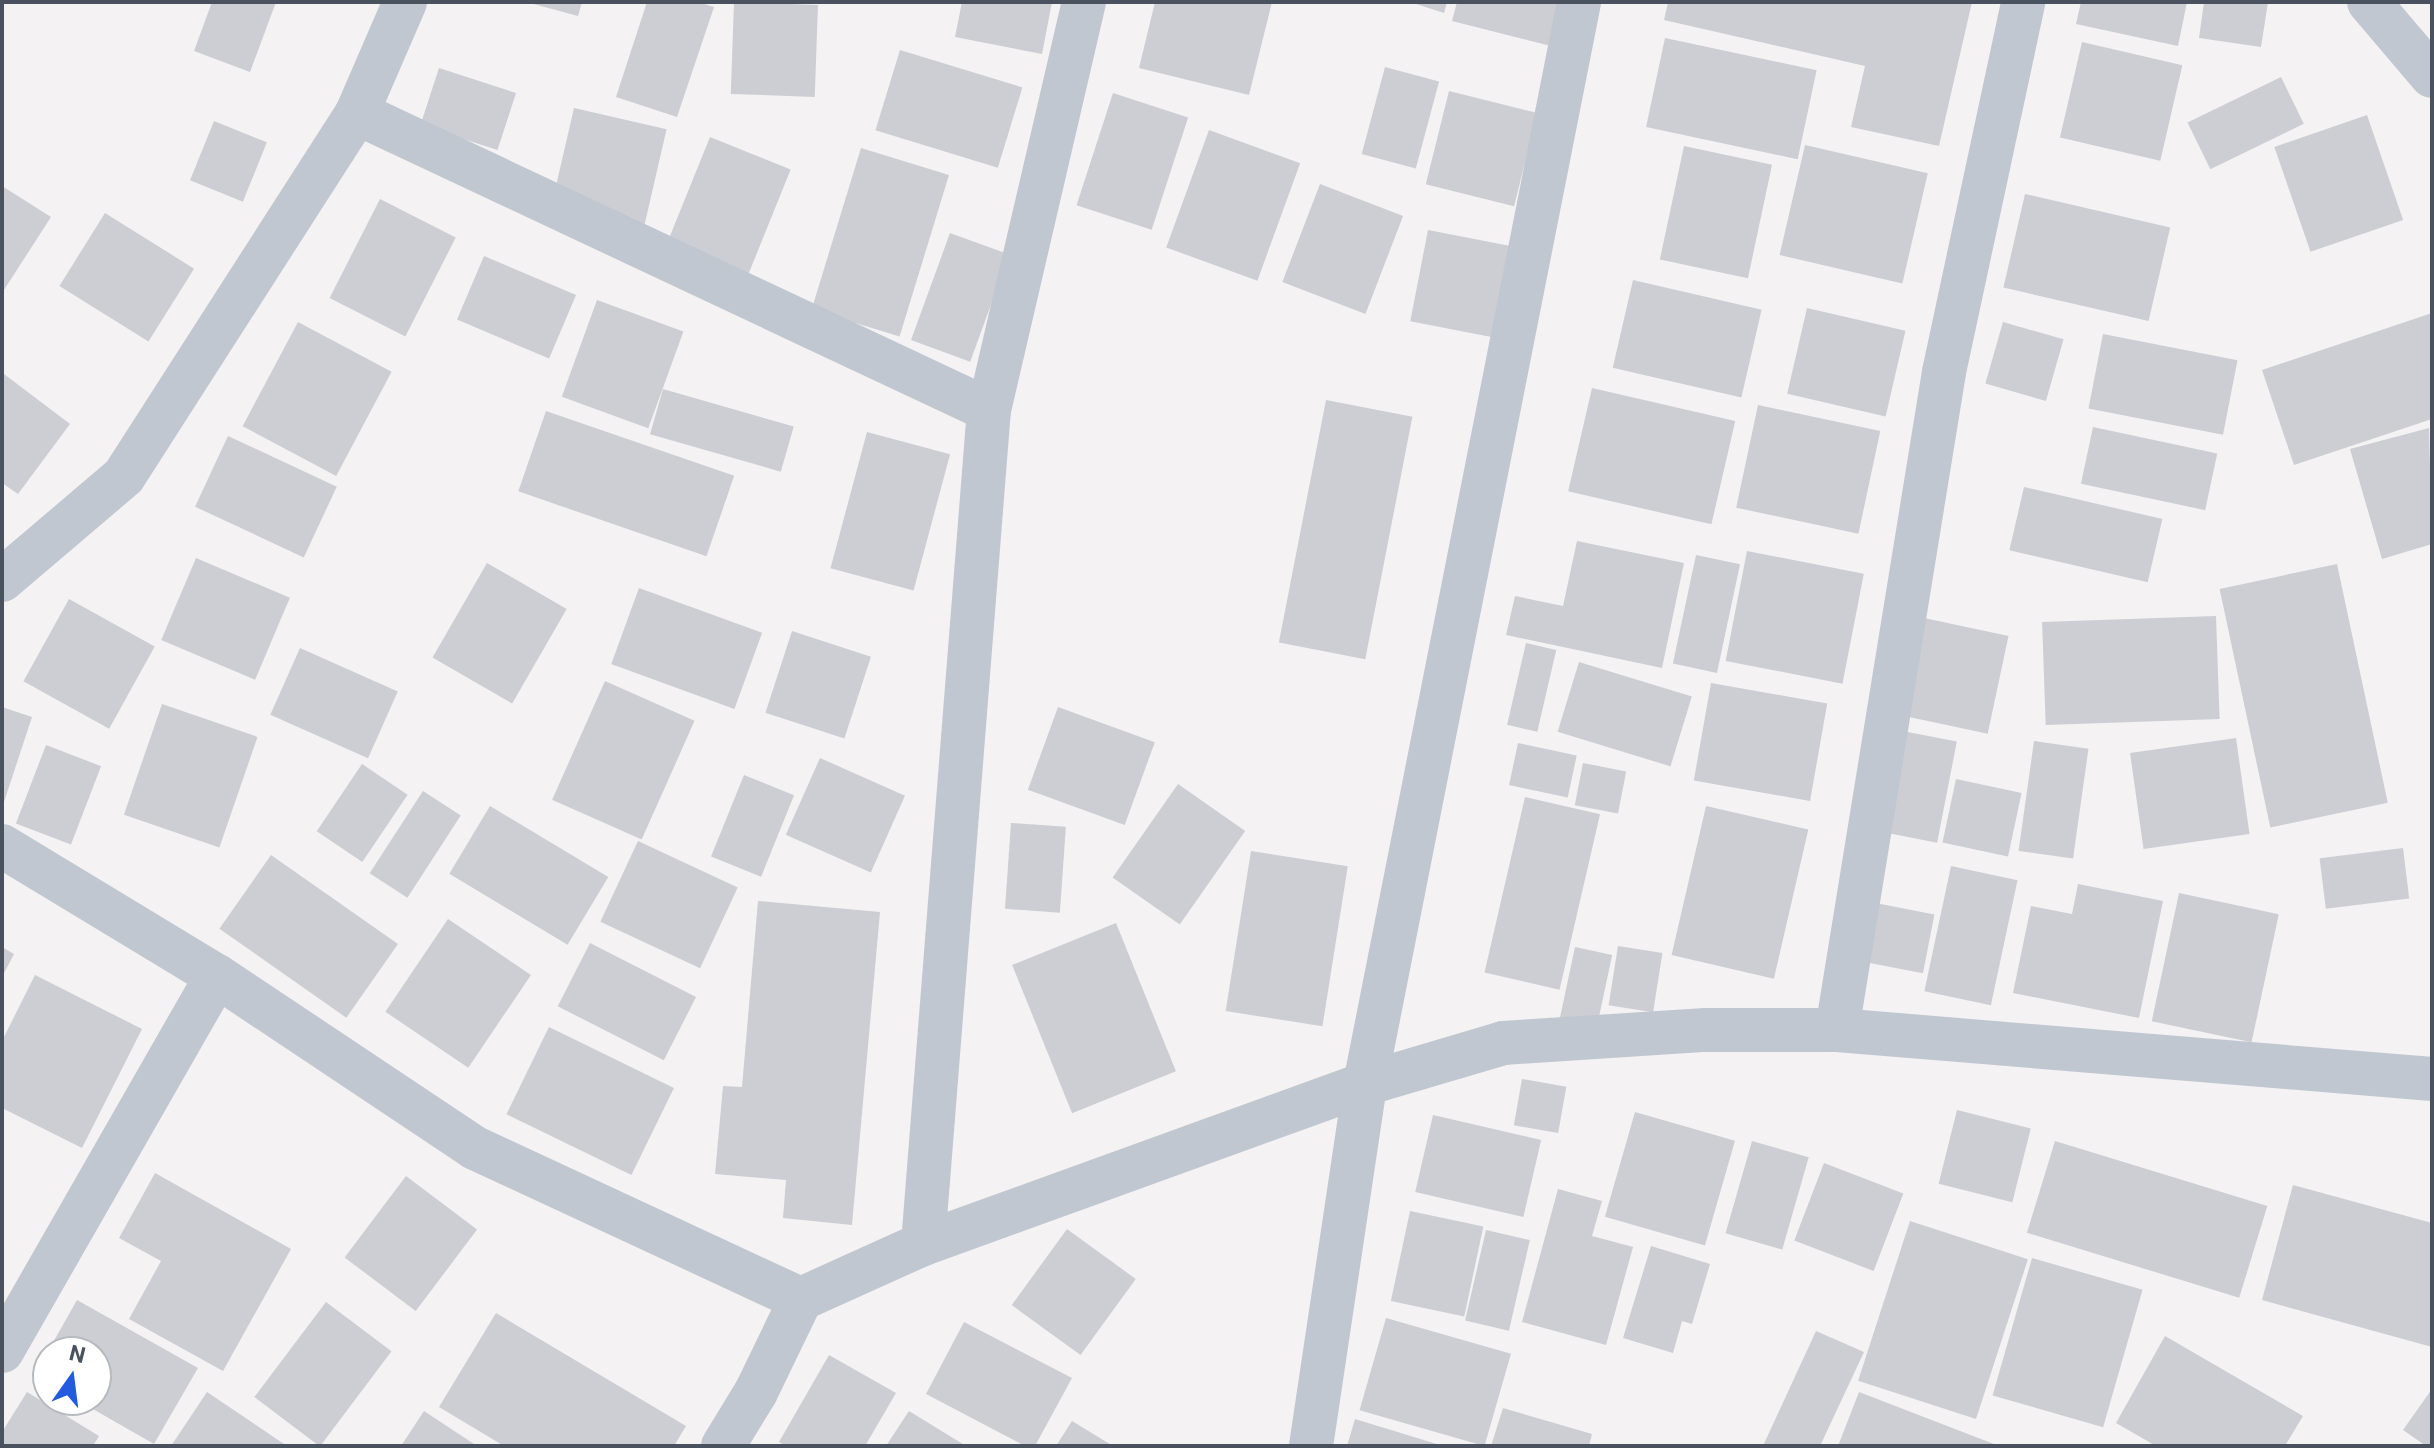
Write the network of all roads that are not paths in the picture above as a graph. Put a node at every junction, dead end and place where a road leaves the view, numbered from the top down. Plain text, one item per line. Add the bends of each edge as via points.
1 (405, 2) edge
2 (1084, 2) edge
3 (1579, 2) edge
4 (2023, 2) edge
5 (2369, 2) edge
6 (2432, 76) edge
7 (357, 113) junction
8 (989, 410) junction
9 (2, 580) edge
10 (2, 846) edge
11 (217, 976) junction
12 (1837, 1030) junction
13 (2432, 1079) edge
14 (1365, 1084) junction
15 (923, 1244) junction
16 (801, 1299) junction
17 (2, 1351) edge
18 (723, 1446) edge
19 (1311, 1446) edge

1 - 7 street
2 - 8 street
3 - 14 street
4 - 12 street via 1944,372
5 - 6 street
7 - 8 street
7 - 9 street via 124,476
8 - 15 street
10 - 11 street
11 - 16 street via 475,1148
11 - 17 street
12 - 13 street
12 - 14 street via 1706,1030 1503,1043
14 - 15 street
14 - 19 street
15 - 16 street
16 - 18 street

